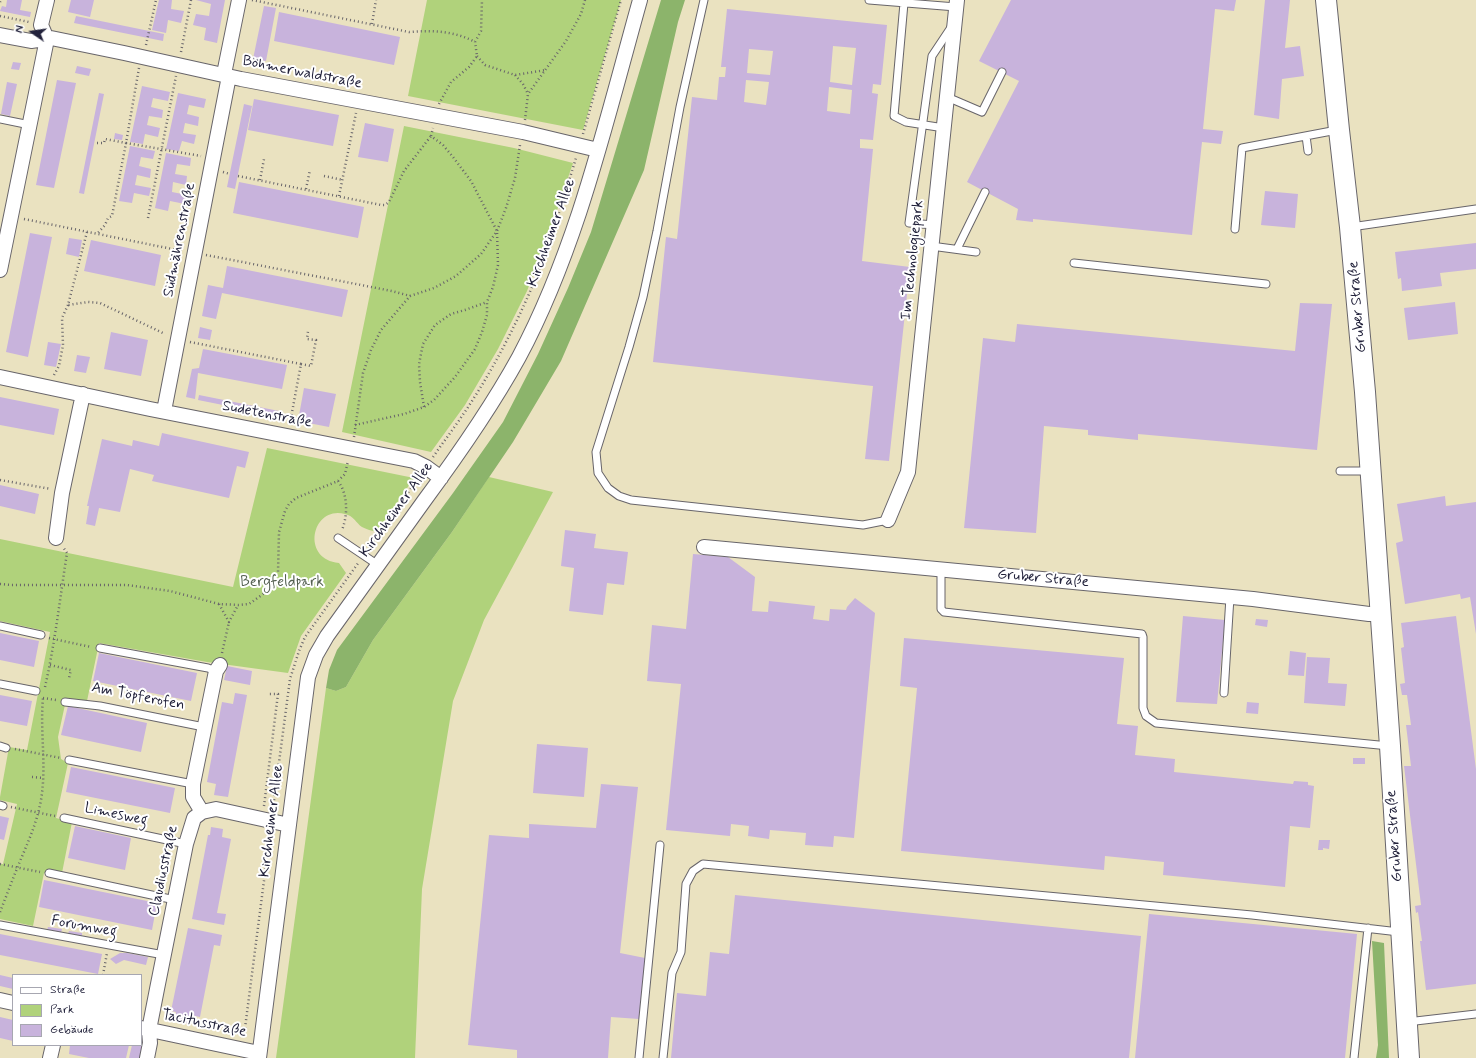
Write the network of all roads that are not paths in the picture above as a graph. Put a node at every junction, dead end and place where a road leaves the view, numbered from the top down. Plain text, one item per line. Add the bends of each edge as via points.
1 (47, 0) edge
2 (240, 0) edge
3 (640, 0) edge
4 (704, 0) edge
5 (869, 0) edge
6 (1326, 0) edge
7 (904, 3) junction
8 (956, 3) edge
9 (955, 21) junction
10 (0, 35) edge
11 (47, 39) junction
12 (1002, 72) dead end
13 (226, 75) junction
14 (947, 97) junction
15 (0, 119) edge
16 (30, 125) junction
17 (922, 126) junction
18 (944, 128) junction
19 (1339, 130) junction
20 (1306, 136) junction
21 (598, 150) junction
22 (1308, 151) dead end
23 (985, 192) dead end
24 (1476, 209) edge
25 (934, 225) junction
26 (1350, 227) junction
27 (1235, 230) dead end
28 (931, 246) junction
29 (957, 249) junction
30 (976, 252) dead end
31 (1074, 263) dead end
32 (0, 270) edge
33 (1266, 284) dead end
34 (0, 377) edge
35 (83, 394) junction
36 (164, 412) junction
37 (1340, 471) dead end
38 (1371, 471) junction
39 (441, 478) junction
40 (888, 520) joint
41 (56, 538) dead end
42 (338, 538) road end
43 (704, 547) dead end
44 (378, 565) junction
45 (941, 570) junction
46 (1230, 597) junction
47 (1381, 614) junction
48 (0, 626) edge
49 (41, 635) road end
50 (100, 648) road end
51 (218, 668) joint
52 (0, 684) edge
53 (36, 691) dead end
54 (1224, 693) dead end
55 (65, 702) dead end
56 (204, 727) junction
57 (1390, 746) junction
58 (69, 760) road end
59 (193, 784) junction
60 (202, 812) junction
61 (64, 818) road end
62 (289, 825) junction
63 (186, 844) junction
64 (660, 845) dead end
65 (49, 874) road end
66 (175, 900) junction
67 (0, 925) edge
68 (1368, 928) junction
69 (1402, 932) junction
70 (164, 955) junction
71 (0, 1000) edge
72 (12, 1002) edge
73 (1476, 1014) edge
74 (1407, 1022) junction
75 (145, 1029) edge
76 (53, 1046) edge
77 (259, 1056) edge
78 (50, 1058) edge
79 (147, 1058) edge
80 (639, 1058) edge
81 (663, 1058) edge
82 (1354, 1058) edge
83 (1409, 1058) edge

1 - 11 street via 41,25
2 - 13 street, Südmährenstraße
3 - 21 street, Kirchheimer Allee
4 - 40 lane via 643,297 596,452 598,473 608,488 619,496 631,500 863,525
5 - 7 lane
6 - 19 street, Gruber Straße
7 - 8 lane
7 - 17 lane via 894,116
8 - 9 street, Im Technologiepark
9 - 14 street, Im Technologiepark
9 - 17 lane via 932,56
10 - 11 street, Böhmerwaldstraße via 31,42
11 - 13 street, Böhmerwaldstraße
11 - 16 street
12 - 14 lane via 982,112
13 - 21 street, Böhmerwaldstraße via 434,114
13 - 36 street, Südmährenstraße
14 - 18 street, Im Technologiepark
15 - 16 lane
16 - 32 street
17 - 18 lane
17 - 25 lane via 909,223
18 - 25 street, Im Technologiepark
19 - 20 lane
19 - 26 street, Gruber Straße
20 - 22 lane
20 - 27 lane via 1242,148
21 - 39 street, Kirchheimer Allee via 572,236 520,356 495,399
23 - 29 lane
24 - 26 lane
25 - 28 street, Im Technologiepark
26 - 38 street, Gruber Straße
28 - 29 lane
28 - 40 street, Im Technologiepark via 908,472
29 - 30 lane
31 - 33 lane
34 - 35 street, Sudetenstraße
35 - 36 street, Sudetenstraße
35 - 41 street via 62,493
36 - 39 street, Sudetenstraße via 414,460
37 - 38 lane
38 - 47 street, Gruber Straße
39 - 44 street, Kirchheimer Allee
42 - 44 lane
43 - 45 street, Gruber Straße
44 - 62 street, Kirchheimer Allee via 327,636 308,677
45 - 46 street, Gruber Straße
45 - 57 lane via 941,609 944,612 1142,634 1143,708 1146,716 1156,723
46 - 47 street, Gruber Straße
46 - 54 lane
47 - 57 street, Gruber Straße
48 - 49 lane
50 - 51 lane
51 - 56 street
52 - 53 lane
55 - 56 lane, Am Töpferofen via 100,706
56 - 59 street
57 - 69 street, Gruber Straße
58 - 59 lane
59 - 60 street via 193,797
60 - 62 street via 216,809
60 - 63 street, Claudiusstraße via 194,818
61 - 63 lane, Limesweg
62 - 77 street, Kirchheimer Allee
63 - 66 street, Claudiusstraße
64 - 80 lane
65 - 66 lane
66 - 70 street, Claudiusstraße
67 - 70 lane, Forumweg
68 - 69 lane
68 - 81 lane via 1244,914 703,864 693,870 686,884 681,952 672,973
68 - 82 lane
69 - 74 street, Gruber Straße
70 - 75 street, Claudiusstraße
71 - 72 street
73 - 74 lane
74 - 83 street, Gruber Straße
75 - 77 street, Tacitusstraße
75 - 79 street, Claudiusstraße via 150,1043
76 - 78 street

